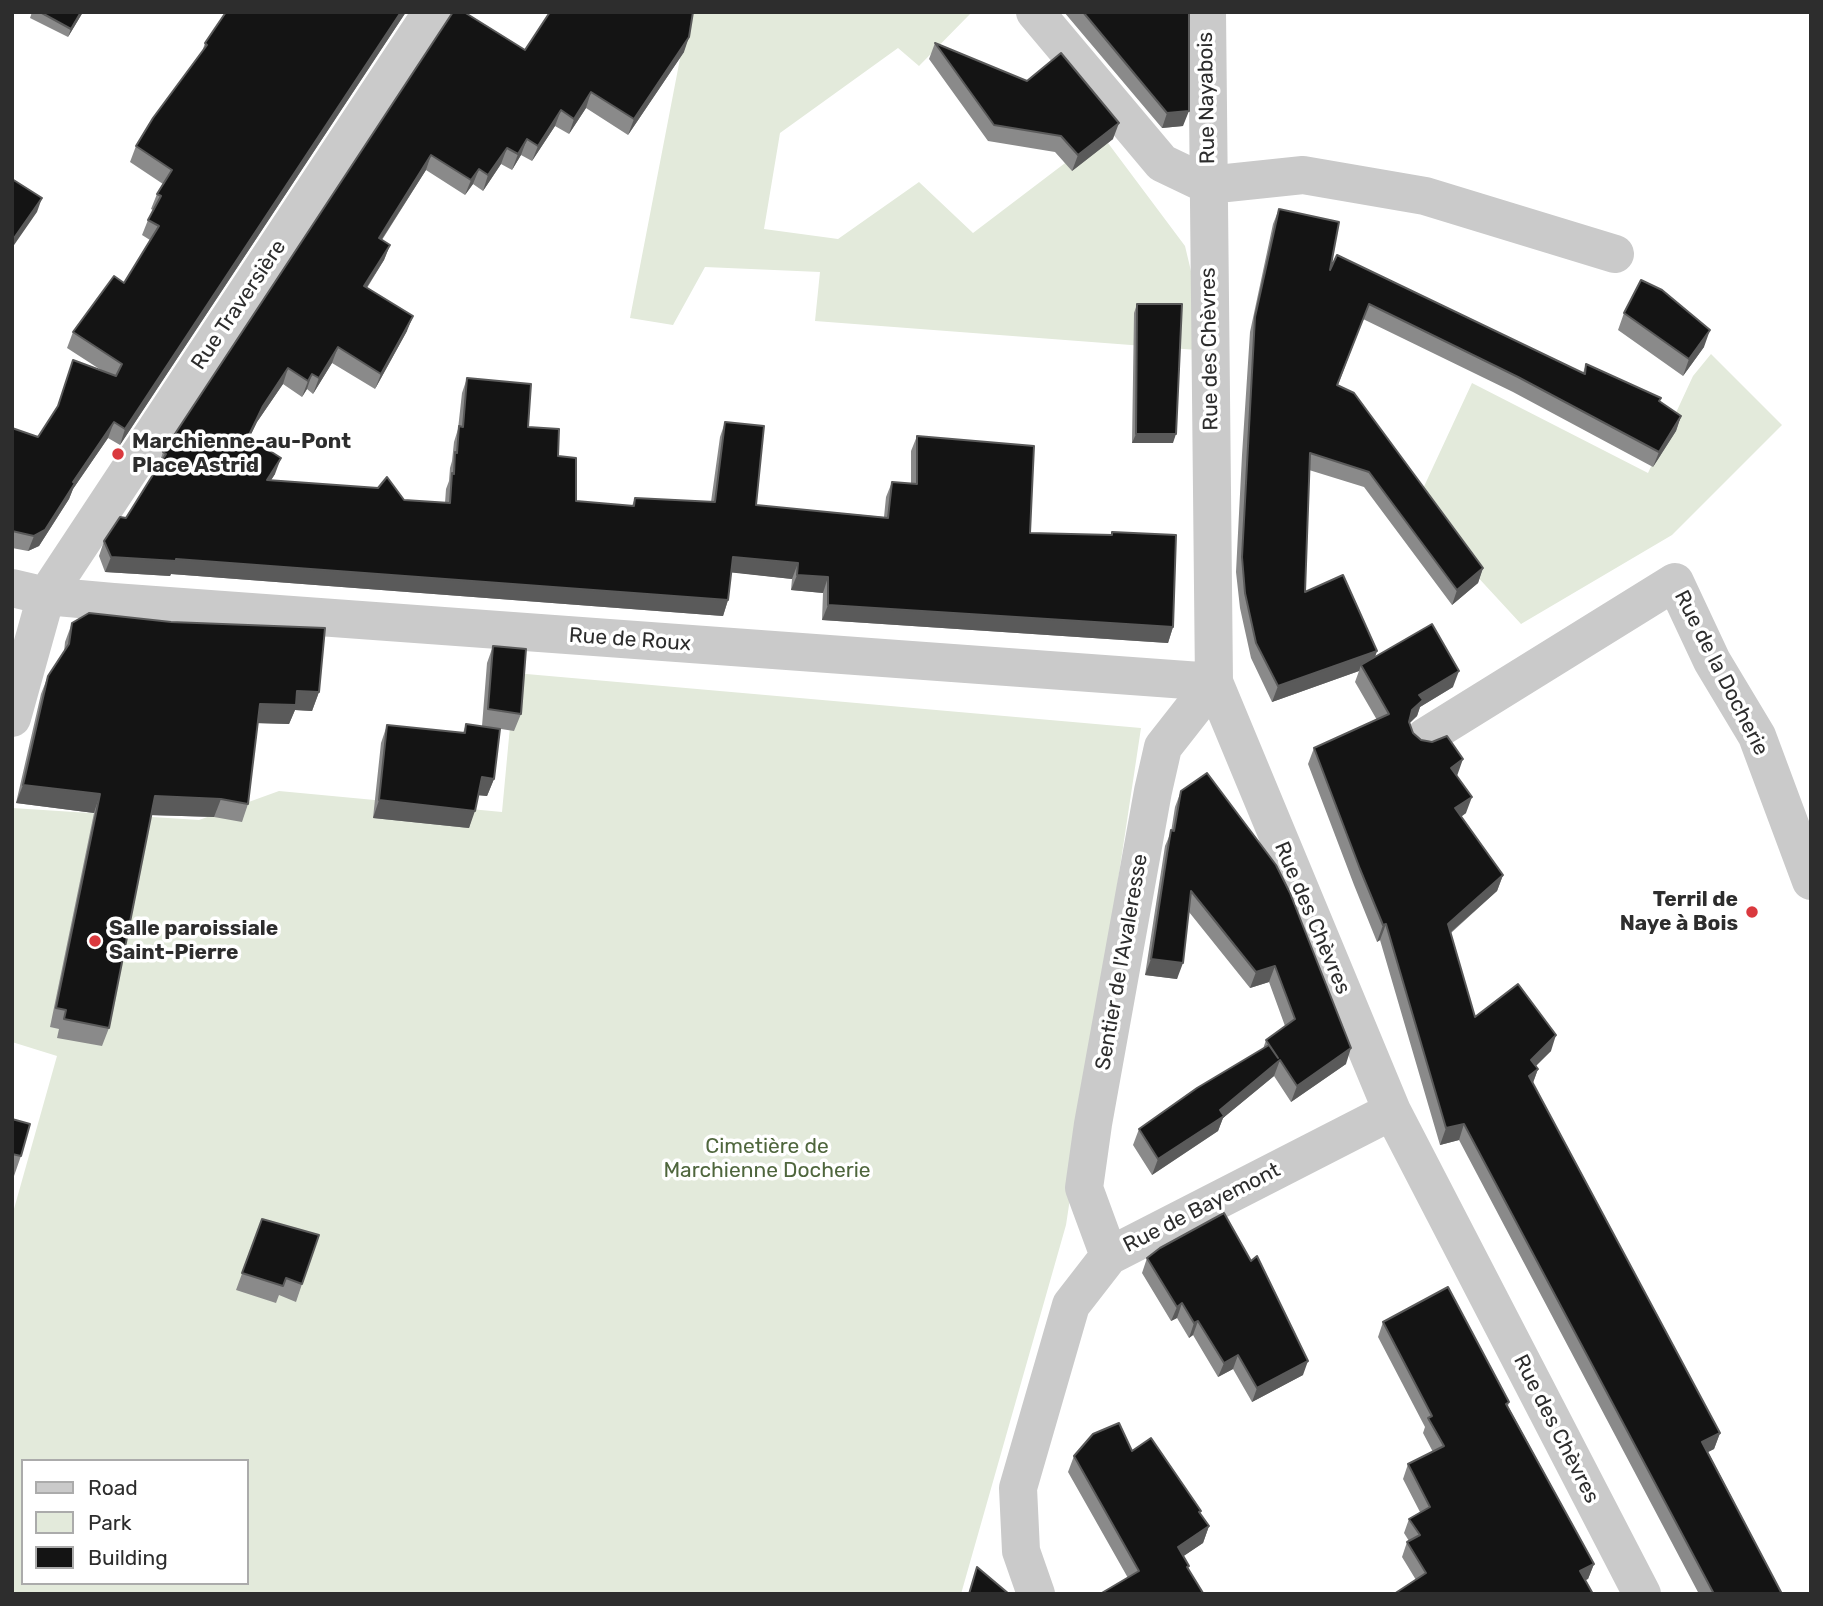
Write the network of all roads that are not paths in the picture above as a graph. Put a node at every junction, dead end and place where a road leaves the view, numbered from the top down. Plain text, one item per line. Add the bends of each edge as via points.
1 (432, 12) edge
2 (1035, 12) edge
3 (1206, 12) edge
4 (1208, 184) junction
5 (1615, 254) dead end
6 (29, 592) edge
7 (1214, 682) junction
8 (12, 718) edge
9 (1425, 737) dead end
10 (1811, 881) edge
11 (1392, 1111) junction
12 (1109, 1256) junction
13 (1036, 1594) edge
14 (1642, 1594) edge

1 - 6 street, Rue Traversière
2 - 4 street via 1162,163
3 - 4 street, Rue Nayabois
4 - 5 street via 1303,175 1425,196
4 - 7 street, Rue des Chèvres
6 - 7 street, Rue de Roux
6 - 8 street, Rue Traversière
7 - 11 street, Rue des Chèvres
7 - 12 street, Sentier de l'Avaleresse via 1163,747 1148,817 1084,1188
9 - 10 street, Rue de la Docherie via 1675,582 1712,661 1757,736
11 - 12 street, Rue de Bayemont
11 - 14 street, Rue des Chèvres
12 - 13 street, Rue de Bayemont via 1071,1305 1018,1488 1021,1551

